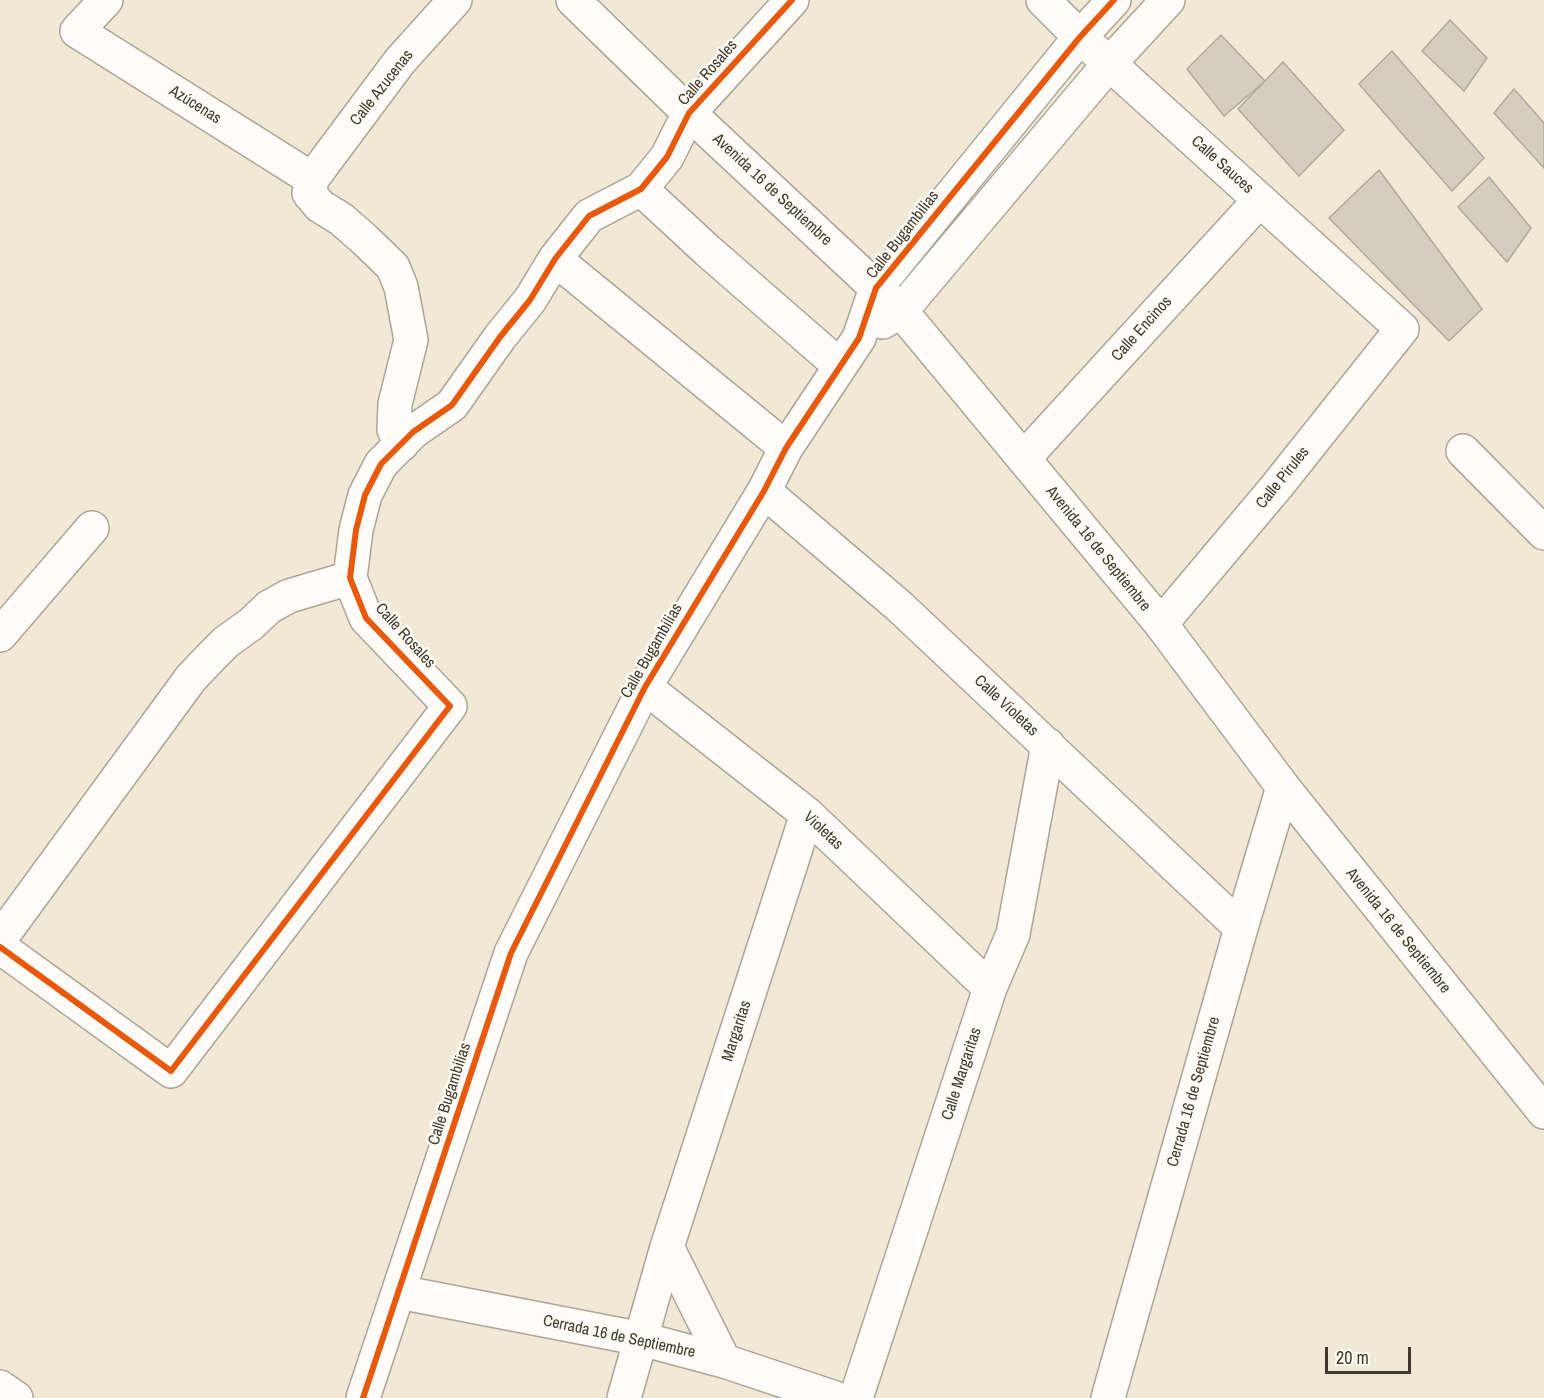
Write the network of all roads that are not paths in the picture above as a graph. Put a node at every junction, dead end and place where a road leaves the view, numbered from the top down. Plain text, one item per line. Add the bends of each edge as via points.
1 (106, 0) edge
2 (455, 0) edge
3 (573, 0) edge
4 (792, 0) edge
5 (1043, 0) edge
6 (1114, 0) edge
7 (1168, 0) edge
8 (1080, 37) junction
9 (1109, 64) junction
10 (689, 113) junction
11 (312, 178) junction
12 (641, 189) junction
13 (1260, 200) junction
14 (555, 259) junction
15 (876, 288) junction
16 (901, 311) junction
17 (1402, 329) joint
18 (859, 338) junction
19 (840, 366) junction
20 (402, 444) junction
21 (786, 447) junction
22 (1463, 451) dead end
23 (1024, 458) junction
24 (764, 491) junction
25 (92, 528) dead end
26 (1544, 533) edge
27 (350, 578) junction
28 (1161, 624) junction
29 (0, 635) edge
30 (645, 687) junction
31 (1048, 745) junction
32 (1282, 787) junction
33 (807, 814) junction
34 (1241, 928) junction
35 (0, 939) edge
36 (0, 947) edge
37 (990, 987) junction
38 (1544, 1112) edge
39 (667, 1247) junction
40 (399, 1292) junction
41 (642, 1339) junction
42 (724, 1361) junction
43 (0, 1387) edge
44 (16, 1398) edge
45 (363, 1398) edge
46 (624, 1398) edge
47 (836, 1398) edge
48 (856, 1398) edge
49 (1108, 1398) edge

1 - 11 street, Azúcenas via 77,31
2 - 11 street, Calle Azucenas via 400,61
3 - 10 street, Avenida 16 de Septiembre
4 - 10 street, Calle Rosales
5 - 8 street, Calle Sauces
6 - 8 street, Calle Bugambilias
7 - 9 street, Calle Bugambilias
8 - 9 street, Calle Sauces
8 - 15 street, Calle Bugambilias
9 - 13 street, Calle Sauces
9 - 16 street, Calle Bugambilias
10 - 12 street, Calle Rosales via 668,157
10 - 15 street, Avenida 16 de Septiembre
11 - 20 street via 309,194 393,267 400,287 411,340 395,405 394,430
12 - 14 street, Calle Rosales via 590,216
12 - 19 street
13 - 17 street, Calle Sauces
13 - 23 street, Calle Encinos
14 - 20 street, Calle Rosales via 530,300 452,405
14 - 21 street
15 - 16 street, Avenida 16 de Septiembre
15 - 18 street, Calle Bugambilias
16 - 18 street, Calle Bugambilias
16 - 23 street, Avenida 16 de Septiembre
17 - 28 street, Calle Pirules
18 - 19 street, Calle Bugambilias
19 - 21 street, Calle Bugambilias
20 - 27 street, Calle Rosales via 381,464 365,495
21 - 24 street, Calle Bugambilias
22 - 26 street
23 - 28 street, Avenida 16 de Septiembre
24 - 30 street, Calle Bugambilias
24 - 31 street, Calle Violetas via 899,606
25 - 29 street
27 - 35 street via 289,596 268,607 212,656 191,678
27 - 36 street, Calle Rosales via 366,618 450,706 171,1071
28 - 32 street, Avenida 16 de Septiembre
30 - 33 street, Violetas
30 - 40 street, Calle Bugambilias via 511,952
31 - 34 street, Calle Violetas
31 - 37 street, Calle Margaritas via 1013,934
32 - 34 street, Cerrada 16 de Septiembre
32 - 38 street, Avenida 16 de Septiembre
33 - 37 street, Violetas
33 - 39 street, Margaritas
34 - 49 street, Cerrada 16 de Septiembre
37 - 48 street, Calle Margaritas
39 - 41 street, Margaritas
39 - 42 street
40 - 41 street, Cerrada 16 de Septiembre
40 - 45 street, Calle Bugambilias
41 - 42 street, Cerrada 16 de Septiembre
41 - 46 street, Margaritas
42 - 47 street, Cerrada 16 de Septiembre
43 - 44 street

